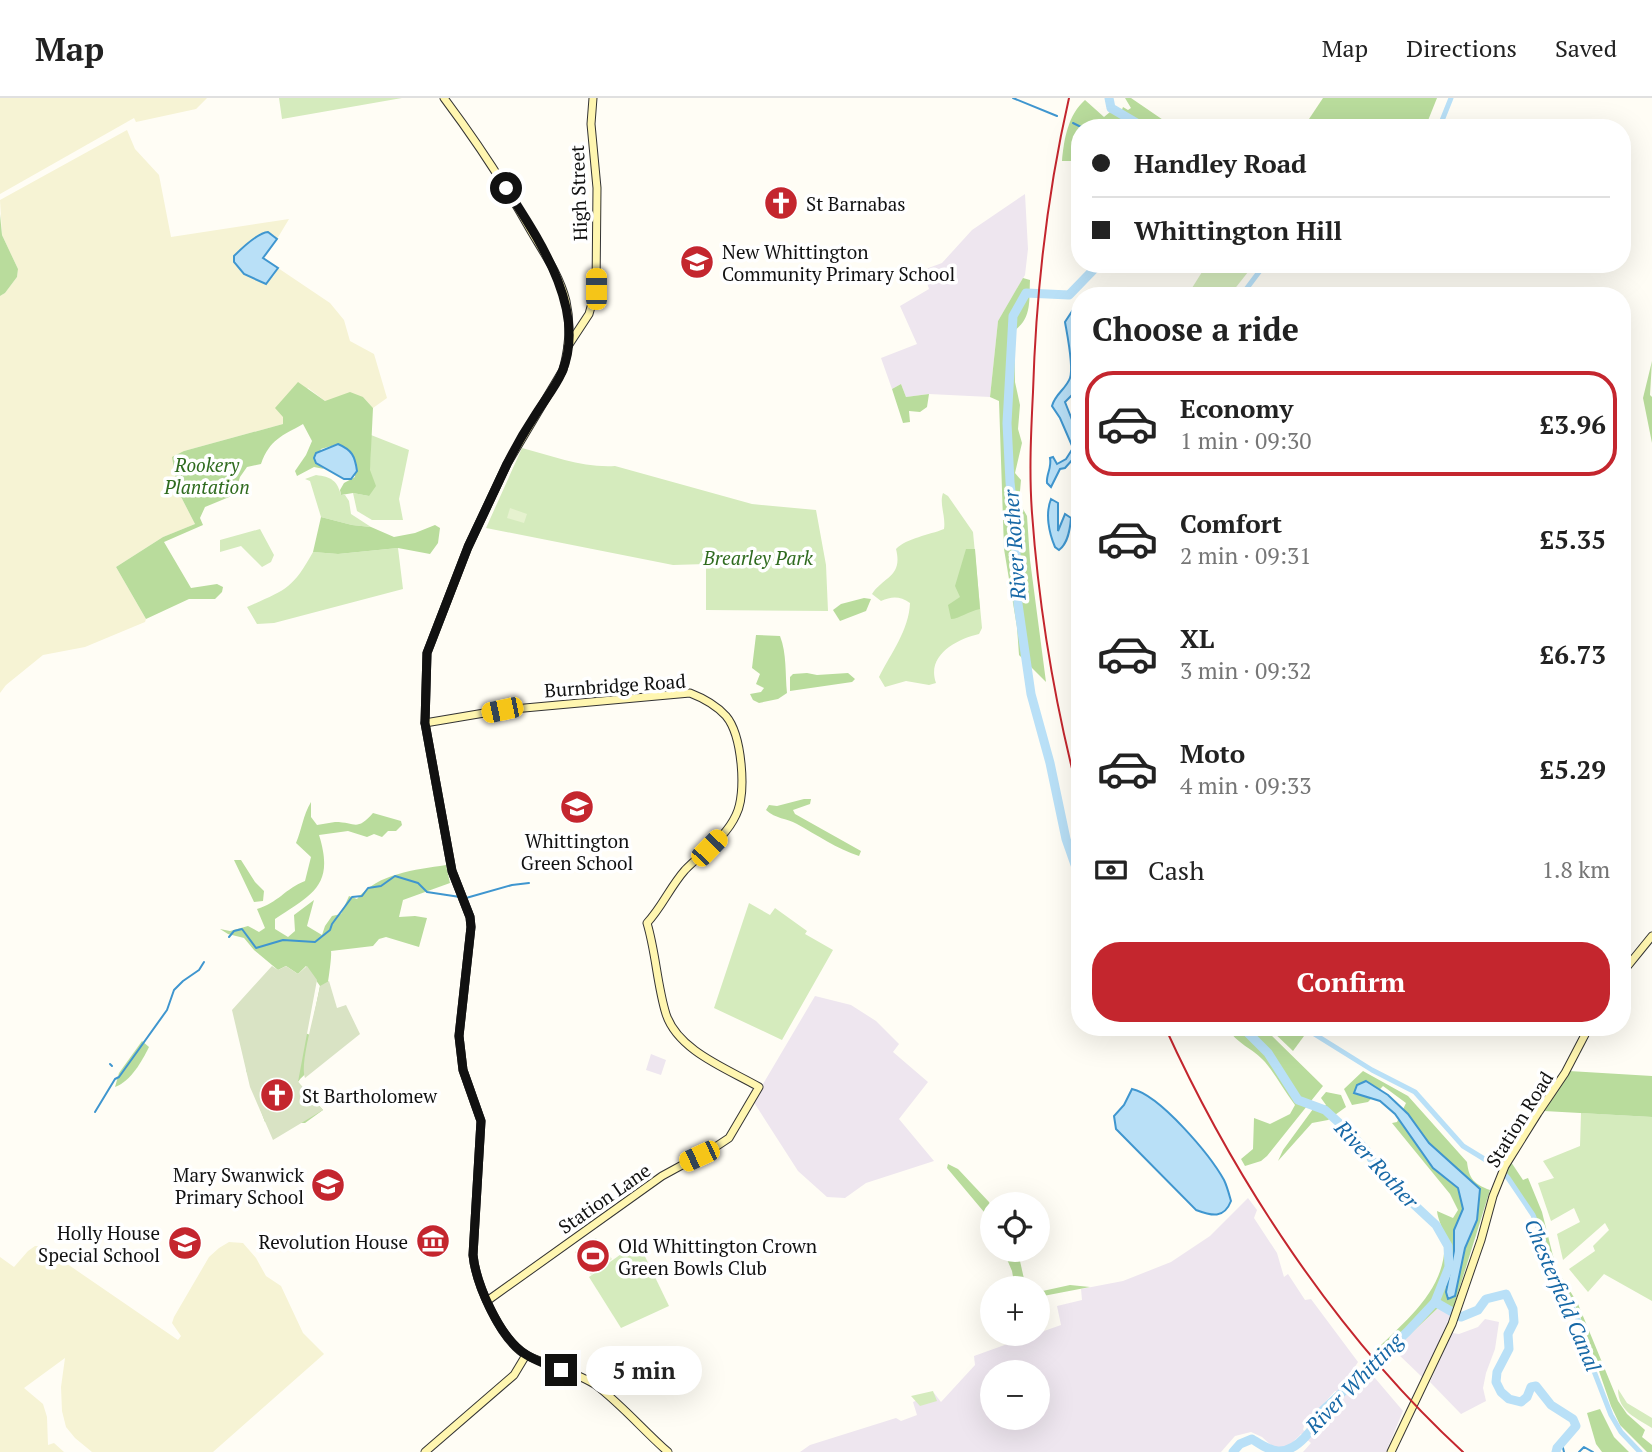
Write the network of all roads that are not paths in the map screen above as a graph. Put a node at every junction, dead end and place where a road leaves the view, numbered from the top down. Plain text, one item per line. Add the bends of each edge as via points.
1 (444, 98) edge
2 (593, 98) edge
3 (568, 347) junction
4 (425, 723) junction
5 (1652, 936) edge
6 (1631, 962) edge
7 (1584, 1036) edge
8 (759, 1087) joint
9 (487, 1301) junction
10 (526, 1355) junction
11 (425, 1452) edge
12 (668, 1452) edge
13 (1391, 1452) edge

1 - 3 main road via 519,208 556,274 567,310
2 - 3 main road, High Street via 596,289 589,314
3 - 4 main road, High Street via 563,370 507,464 440,616 427,653
4 - 8 main road, Burnbridge Road via 502,710 690,693 726,716 735,731 741,766 737,813 729,828 686,869 647,923 672,1026 687,1044
4 - 9 main road, High Street via 452,871 470,917 459,1036 463,1070 481,1121 473,1255
5 - 6 main road
7 - 13 main road, Station Road via 1505,1166 1457,1312
8 - 9 main road, Station Lane via 723,1142 662,1176
9 - 10 main road, High Street
10 - 11 main road via 514,1375
10 - 12 main road via 596,1385

